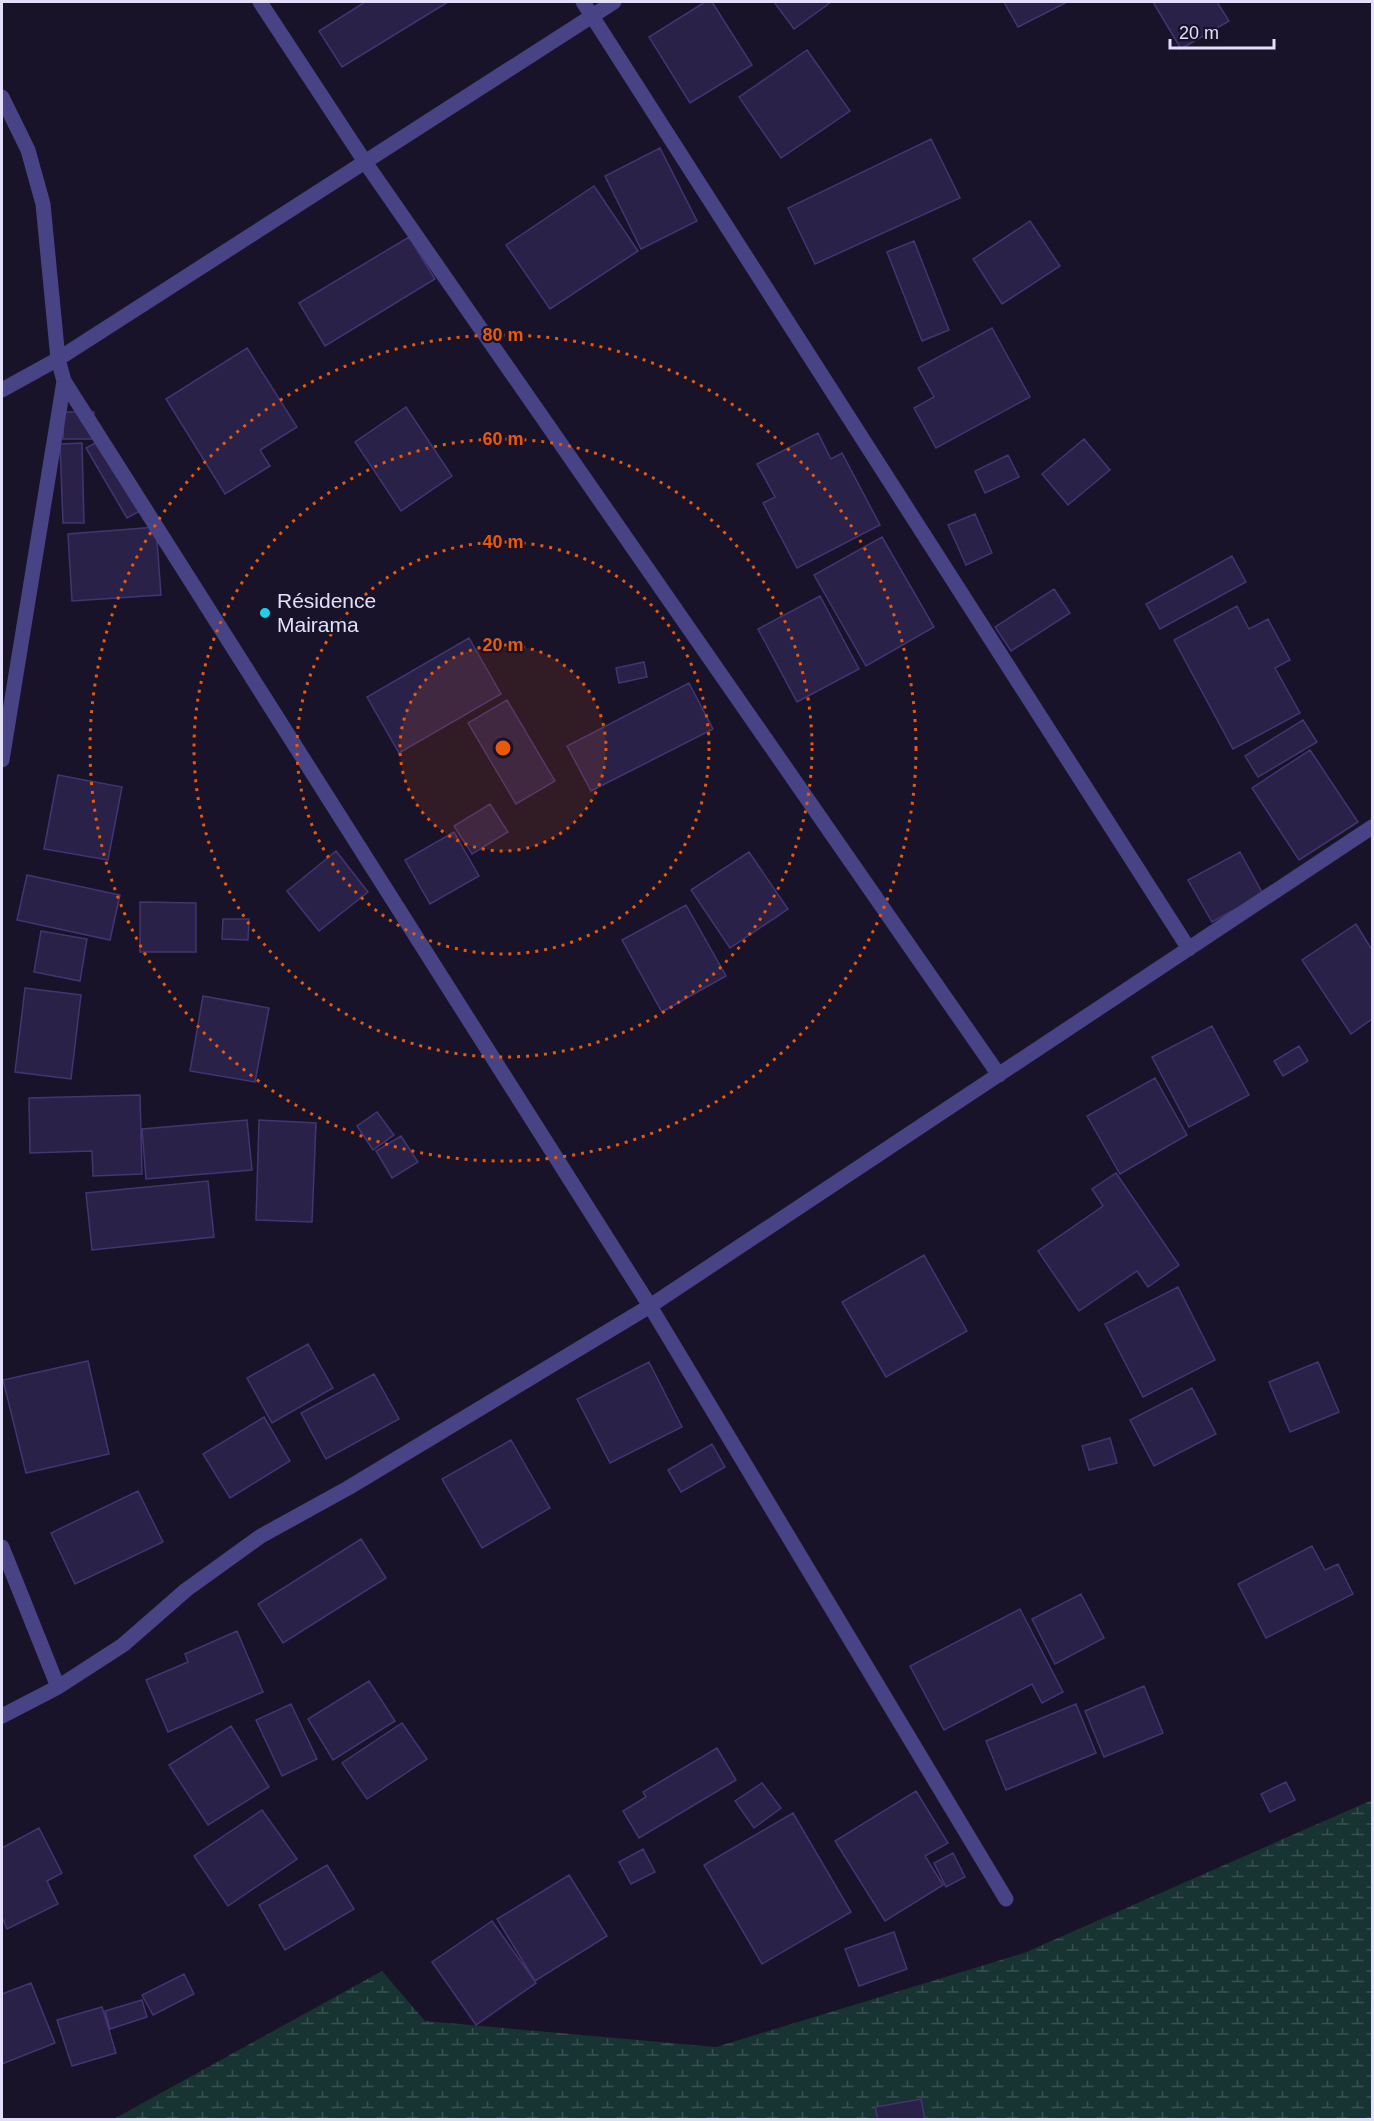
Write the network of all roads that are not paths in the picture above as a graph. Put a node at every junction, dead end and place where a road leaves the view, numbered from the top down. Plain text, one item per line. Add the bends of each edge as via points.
1 (260, 2) edge
2 (584, 2) edge
3 (614, 2) edge
4 (593, 16) junction
5 (2, 97) edge
6 (365, 162) junction
7 (57, 358) junction
8 (64, 381) junction
9 (2, 390) edge
10 (2, 760) edge
11 (1372, 827) edge
12 (1189, 949) junction
13 (999, 1075) junction
14 (650, 1306) junction
15 (2, 1547) edge
16 (58, 1687) junction
17 (2, 1716) edge
18 (1006, 1899) dead end

1 - 6 street
2 - 4 street
3 - 4 street
4 - 6 street
4 - 12 street
5 - 7 street via 28,150 42,204
6 - 7 street
6 - 13 street
7 - 8 street
7 - 9 street
8 - 10 street
8 - 14 street
11 - 12 street
12 - 13 street
13 - 14 street
14 - 16 street via 261,1536 186,1590 123,1645
14 - 18 street
15 - 16 street
16 - 17 street

